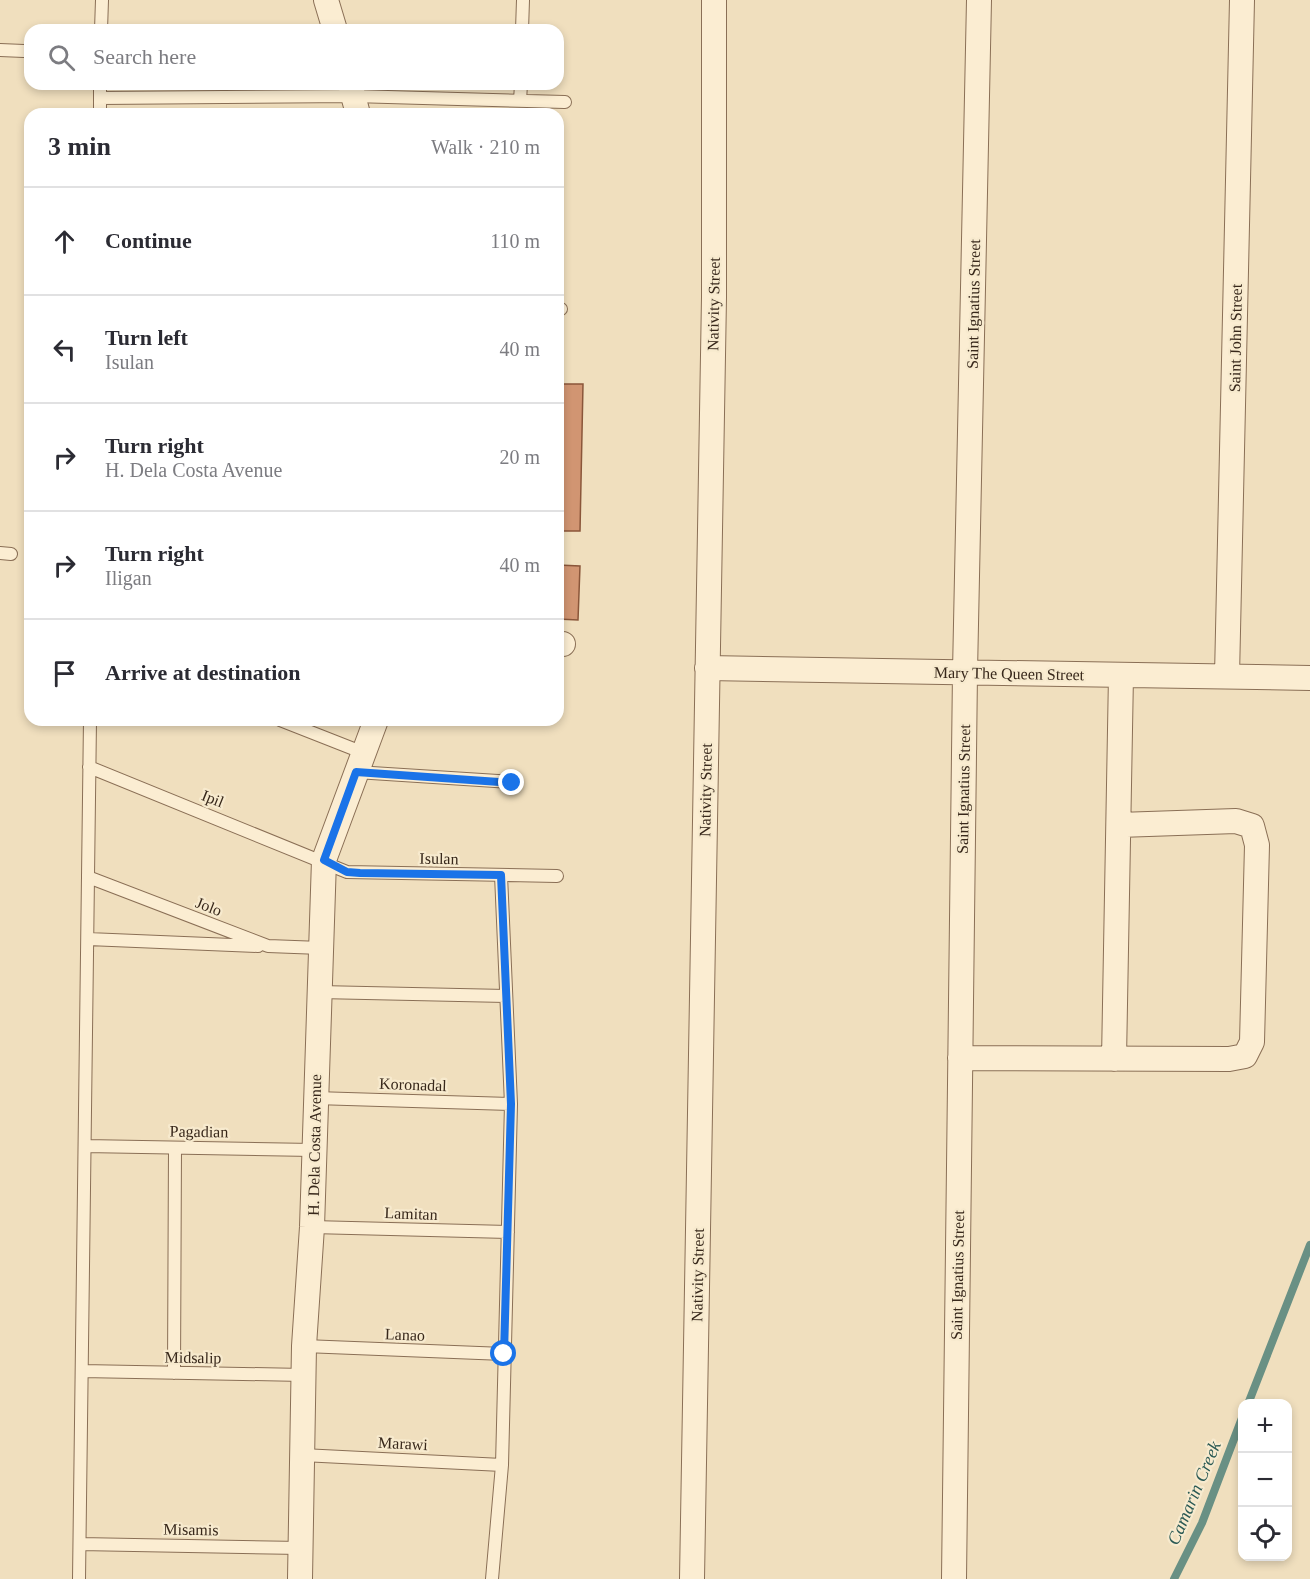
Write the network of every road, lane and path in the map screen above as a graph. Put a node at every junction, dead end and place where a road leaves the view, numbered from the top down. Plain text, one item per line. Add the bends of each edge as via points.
1 (102, 0) edge
2 (326, 0) edge
3 (523, 0) edge
4 (714, 0) edge
5 (979, 0) edge
6 (1242, 0) edge
7 (101, 24) edge
8 (332, 24) edge
9 (522, 24) edge
10 (0, 50) edge
11 (24, 51) dead end
12 (100, 90) edge
13 (520, 90) edge
14 (100, 98) junction
15 (354, 98) edge
16 (520, 101) junction
17 (565, 102) dead end
18 (100, 108) edge
19 (707, 668) junction
20 (965, 672) junction
21 (1121, 675) junction
22 (1227, 676) junction
23 (1310, 678) edge
24 (90, 726) edge
25 (291, 726) edge
26 (374, 726) edge
27 (360, 763) junction
28 (89, 767) junction
29 (512, 783) dead end
30 (1119, 825) junction
31 (324, 860) junction
32 (501, 875) junction
33 (557, 876) dead end
34 (88, 877) junction
35 (88, 939) junction
36 (268, 946) junction
37 (321, 948) junction
38 (319, 992) junction
39 (506, 996) junction
40 (960, 1058) junction
41 (1114, 1059) junction
42 (315, 1098) junction
43 (511, 1104) junction
44 (85, 1146) junction
45 (175, 1148) junction
46 (313, 1150) junction
47 (312, 1227) junction
48 (508, 1232) junction
49 (304, 1346) junction
50 (504, 1354) junction
51 (82, 1371) junction
52 (174, 1373) junction
53 (304, 1374) junction
54 (302, 1455) junction
55 (502, 1465) junction
56 (80, 1544) junction
57 (301, 1548) junction
58 (79, 1579) edge
59 (300, 1579) edge
60 (492, 1579) edge
61 (692, 1579) edge
62 (954, 1579) edge

1 - 7 lane
2 - 8 street
3 - 9 lane
4 - 19 street, Nativity Street via 714,297
5 - 20 street, Saint Ignatius Street
6 - 22 street, Saint John Street
10 - 11 lane
12 - 14 lane
13 - 16 lane
14 - 15 lane
14 - 18 lane
15 - 16 lane
16 - 17 lane
19 - 20 street, Mary The Queen Street
19 - 61 street, Nativity Street
20 - 21 street, Mary The Queen Street
20 - 40 street, Saint Ignatius Street
21 - 22 street, Mary The Queen Street
21 - 30 street
22 - 23 street, Mary The Queen Street
24 - 28 lane
25 - 27 lane
26 - 27 street, H. Dela Costa Avenue
27 - 29 lane
27 - 31 street, H. Dela Costa Avenue
28 - 31 lane, Ipil
28 - 34 lane
30 - 41 street
30 - 41 street via 1236,821 1252,826 1257,845 1252,1042 1245,1056
31 - 32 lane, Isulan via 347,872
31 - 37 street, H. Dela Costa Avenue
32 - 33 lane, Isulan
32 - 39 lane
34 - 35 lane
34 - 36 lane, Jolo
35 - 36 lane
35 - 44 lane
36 - 37 lane, Jolo
37 - 38 street, H. Dela Costa Avenue
38 - 39 lane
38 - 42 street, H. Dela Costa Avenue
39 - 43 lane
40 - 41 street
40 - 62 street, Saint Ignatius Street
42 - 43 lane, Koronadal
42 - 46 street, H. Dela Costa Avenue
43 - 48 lane
44 - 45 lane, Pagadian
44 - 51 lane
45 - 46 lane, Pagadian
45 - 52 lane
46 - 47 street, H. Dela Costa Avenue
47 - 48 lane, Lamitan
47 - 49 street, H. Dela Costa Avenue
48 - 50 lane
49 - 50 lane, Lanao
49 - 53 street, H. Dela Costa Avenue
50 - 55 lane
51 - 52 lane, Midsalip
51 - 56 lane
52 - 53 lane, Midsalip
53 - 54 street, H. Dela Costa Avenue
54 - 55 lane, Marawi
54 - 57 street, H. Dela Costa Avenue
55 - 60 lane
56 - 57 lane, Misamis
56 - 58 lane
57 - 59 street, H. Dela Costa Avenue

